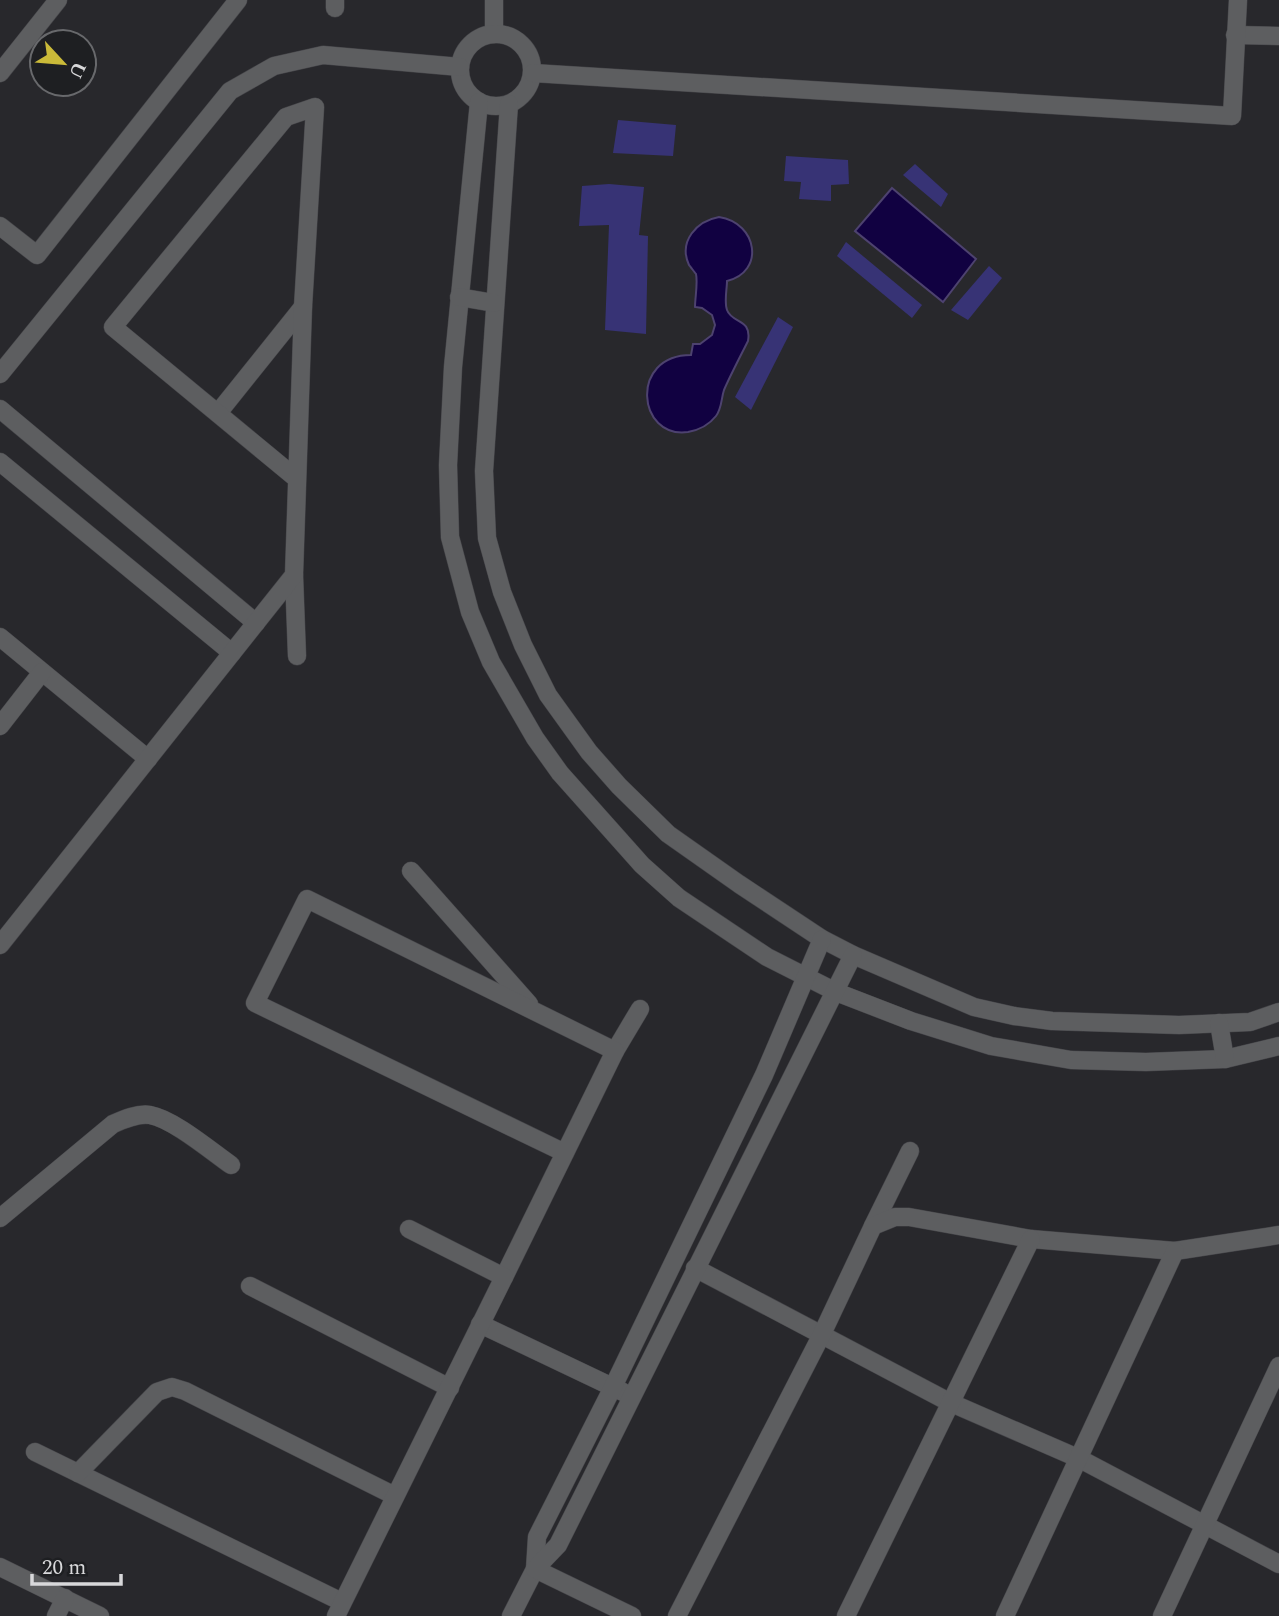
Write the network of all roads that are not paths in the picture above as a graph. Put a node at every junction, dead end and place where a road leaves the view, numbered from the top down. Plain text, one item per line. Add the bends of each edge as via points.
1 (58, 0) edge
2 (238, 0) edge
3 (494, 0) edge
4 (1238, 0) edge
5 (494, 34) junction
6 (1236, 35) junction
7 (1279, 36) edge
8 (460, 68) junction
9 (0, 73) edge
10 (533, 73) junction
11 (479, 102) junction
12 (509, 104) junction
13 (0, 226) edge
14 (459, 297) junction
15 (494, 303) junction
16 (303, 307) junction
17 (0, 374) edge
18 (0, 409) edge
19 (218, 413) junction
20 (0, 461) edge
21 (297, 479) junction
22 (294, 575) junction
23 (256, 623) junction
24 (0, 637) edge
25 (232, 653) junction
26 (297, 656) dead end
27 (41, 672) junction
28 (0, 726) edge
29 (148, 759) junction
30 (411, 871) dead end
31 (822, 939) junction
32 (0, 945) edge
33 (853, 955) junction
34 (805, 977) junction
35 (836, 992) junction
36 (640, 1009) dead end
37 (534, 1011) junction
38 (1279, 1012) edge
39 (1219, 1023) junction
40 (1279, 1046) edge
41 (615, 1051) junction
42 (1225, 1059) junction
43 (764, 1075) junction
44 (787, 1088) junction
45 (910, 1151) dead end
46 (565, 1153) junction
47 (231, 1165) dead end
48 (0, 1218) edge
49 (873, 1226) junction
50 (409, 1229) dead end
51 (1279, 1235) edge
52 (1031, 1239) junction
53 (1175, 1251) junction
54 (695, 1268) junction
55 (504, 1277) junction
56 (250, 1286) dead end
57 (480, 1324) junction
58 (822, 1334) junction
59 (1279, 1366) edge
60 (613, 1387) junction
61 (450, 1388) junction
62 (632, 1396) junction
63 (949, 1402) junction
64 (35, 1452) dead end
65 (1080, 1459) junction
66 (78, 1473) junction
67 (395, 1496) junction
68 (1206, 1524) junction
69 (1279, 1564) edge
70 (0, 1567) edge
71 (535, 1569) junction
72 (65, 1598) junction
73 (339, 1609) edge
74 (55, 1616) edge
75 (100, 1616) edge
76 (512, 1616) edge
77 (632, 1616) edge
78 (677, 1616) edge
79 (846, 1616) edge
80 (1005, 1616) edge
81 (1162, 1616) edge

1 - 9 street
2 - 13 street via 37,255
3 - 5 street
4 - 6 street
5 - 8 street via 468,48
5 - 10 street via 505,34 522,45
6 - 7 street
6 - 10 street via 1233,116
8 - 11 street via 464,87
8 - 17 street via 323,55 274,66 230,91
10 - 12 street via 525,92
11 - 12 street via 499,107
11 - 14 street
12 - 15 street
14 - 15 street
14 - 34 street via 448,465 450,537 470,612 491,662 560,774 642,865 679,898
15 - 31 street via 484,471 488,538 502,592 548,695 618,786 668,834
16 - 19 street
16 - 19 street via 315,107 286,117 113,327
16 - 21 street
18 - 23 street
19 - 21 street
20 - 25 street
21 - 22 street
22 - 23 street
22 - 26 street
23 - 25 street
24 - 27 street
25 - 29 street
27 - 28 street
27 - 29 street
29 - 32 street
30 - 37 street
31 - 33 street
31 - 34 street
33 - 35 street
33 - 39 street via 974,1007 1014,1016 1052,1021
34 - 35 street
34 - 43 street
35 - 42 street via 991,1046 1071,1060
35 - 44 street
36 - 41 street
37 - 41 street
37 - 46 street via 307,899 255,1003
38 - 39 street via 1250,1022
39 - 42 street
40 - 42 street
41 - 46 street
43 - 44 street
43 - 60 street
44 - 54 street
45 - 49 street
46 - 55 street
47 - 48 street via 168,1122 149,1115 130,1117 113,1124
49 - 52 street via 909,1217
49 - 58 street
50 - 55 street
51 - 53 street
52 - 53 street
52 - 63 street
53 - 65 street
54 - 58 street
54 - 62 street
55 - 57 street
56 - 61 street
57 - 60 street
57 - 61 street
58 - 63 street
58 - 78 street
59 - 68 street
60 - 62 street
60 - 71 street via 537,1537
61 - 67 street
62 - 71 street via 558,1545
63 - 65 street
63 - 79 street
64 - 66 street
65 - 68 street
65 - 80 street
66 - 67 street via 157,1392 172,1387
66 - 73 street
67 - 73 street
68 - 69 street
68 - 81 street
70 - 72 street
71 - 76 street
71 - 77 street
72 - 74 street
72 - 75 street

